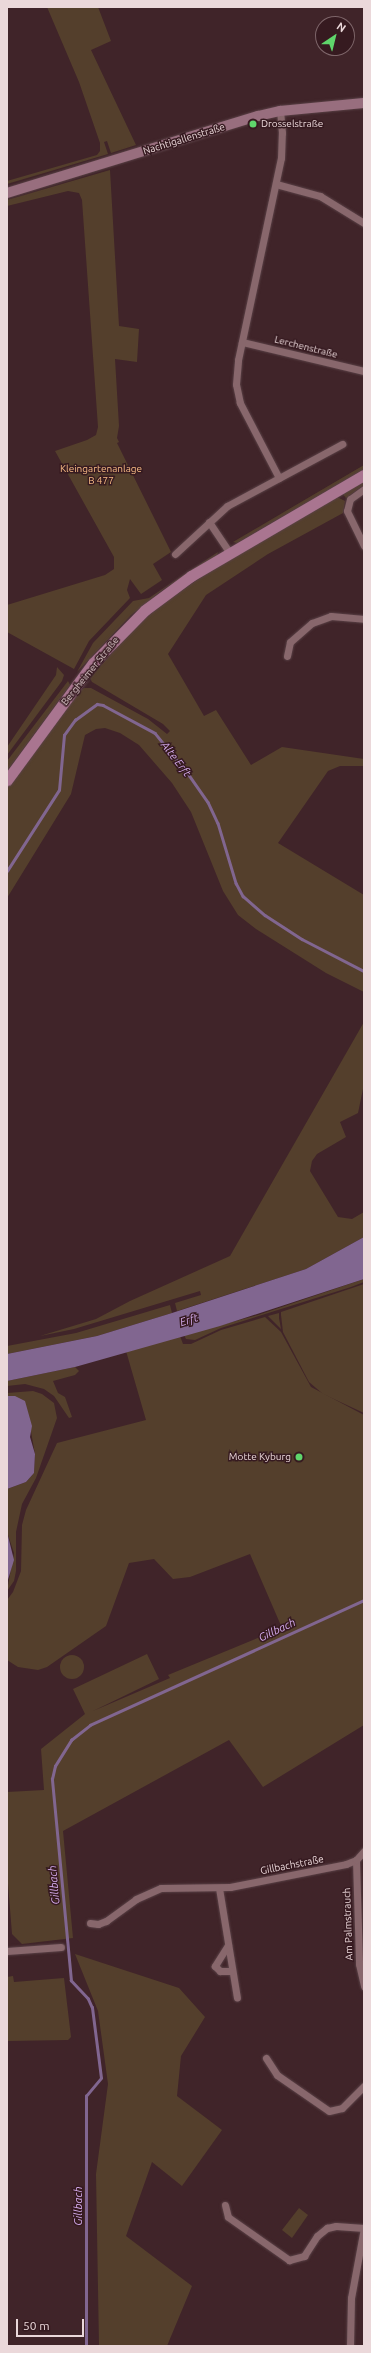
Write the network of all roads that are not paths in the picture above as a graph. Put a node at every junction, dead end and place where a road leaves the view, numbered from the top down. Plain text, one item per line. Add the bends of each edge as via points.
1 (364, 103) edge
2 (280, 111) junction
3 (276, 184) junction
4 (7, 193) edge
5 (364, 223) edge
6 (242, 342) junction
7 (364, 371) edge
8 (342, 444) dead end
9 (364, 475) edge
10 (279, 478) junction
11 (364, 489) edge
12 (209, 522) junction
13 (364, 546) edge
14 (230, 553) junction
15 (174, 554) dead end
16 (364, 619) edge
17 (287, 656) dead end
18 (7, 780) edge
19 (364, 1851) edge
20 (356, 1860) junction
21 (219, 1888) junction
22 (90, 1923) dead end
23 (228, 1945) junction
24 (61, 1947) dead end
25 (7, 1951) edge
26 (231, 1971) junction
27 (364, 1986) edge
28 (237, 1998) dead end
29 (266, 2058) dead end
30 (364, 2086) edge
31 (225, 2205) dead end
32 (364, 2228) edge
33 (350, 2346) edge

1 - 2 main road, Nachtigallenstraße
2 - 3 street via 282,150
2 - 4 main road, Nachtigallenstraße
3 - 5 street via 320,196
3 - 6 street
6 - 7 street, Lerchenstraße
6 - 10 street via 237,372 240,403
8 - 10 street
9 - 14 main road, Bergheimer Straße
10 - 12 street via 228,506
11 - 13 street via 350,499 348,506 348,516
12 - 14 street
12 - 15 street
14 - 18 main road, Bergheimer Straße via 169,592 109,644
16 - 17 street via 331,616 312,622 290,642
19 - 20 street
20 - 21 street, Gillbachstraße
20 - 27 street, Am Palmstrauch via 359,1964
21 - 22 street, Gillbachstraße via 161,1888 136,1899 106,1921
21 - 23 street
23 - 26 street
23 - 26 street via 215,1966 218,1971
24 - 25 street
26 - 28 street
29 - 30 street via 277,2074 329,2111 342,2108
31 - 32 street via 228,2217 289,2260 304,2256 317,2236 327,2228
32 - 33 street via 351,2298

